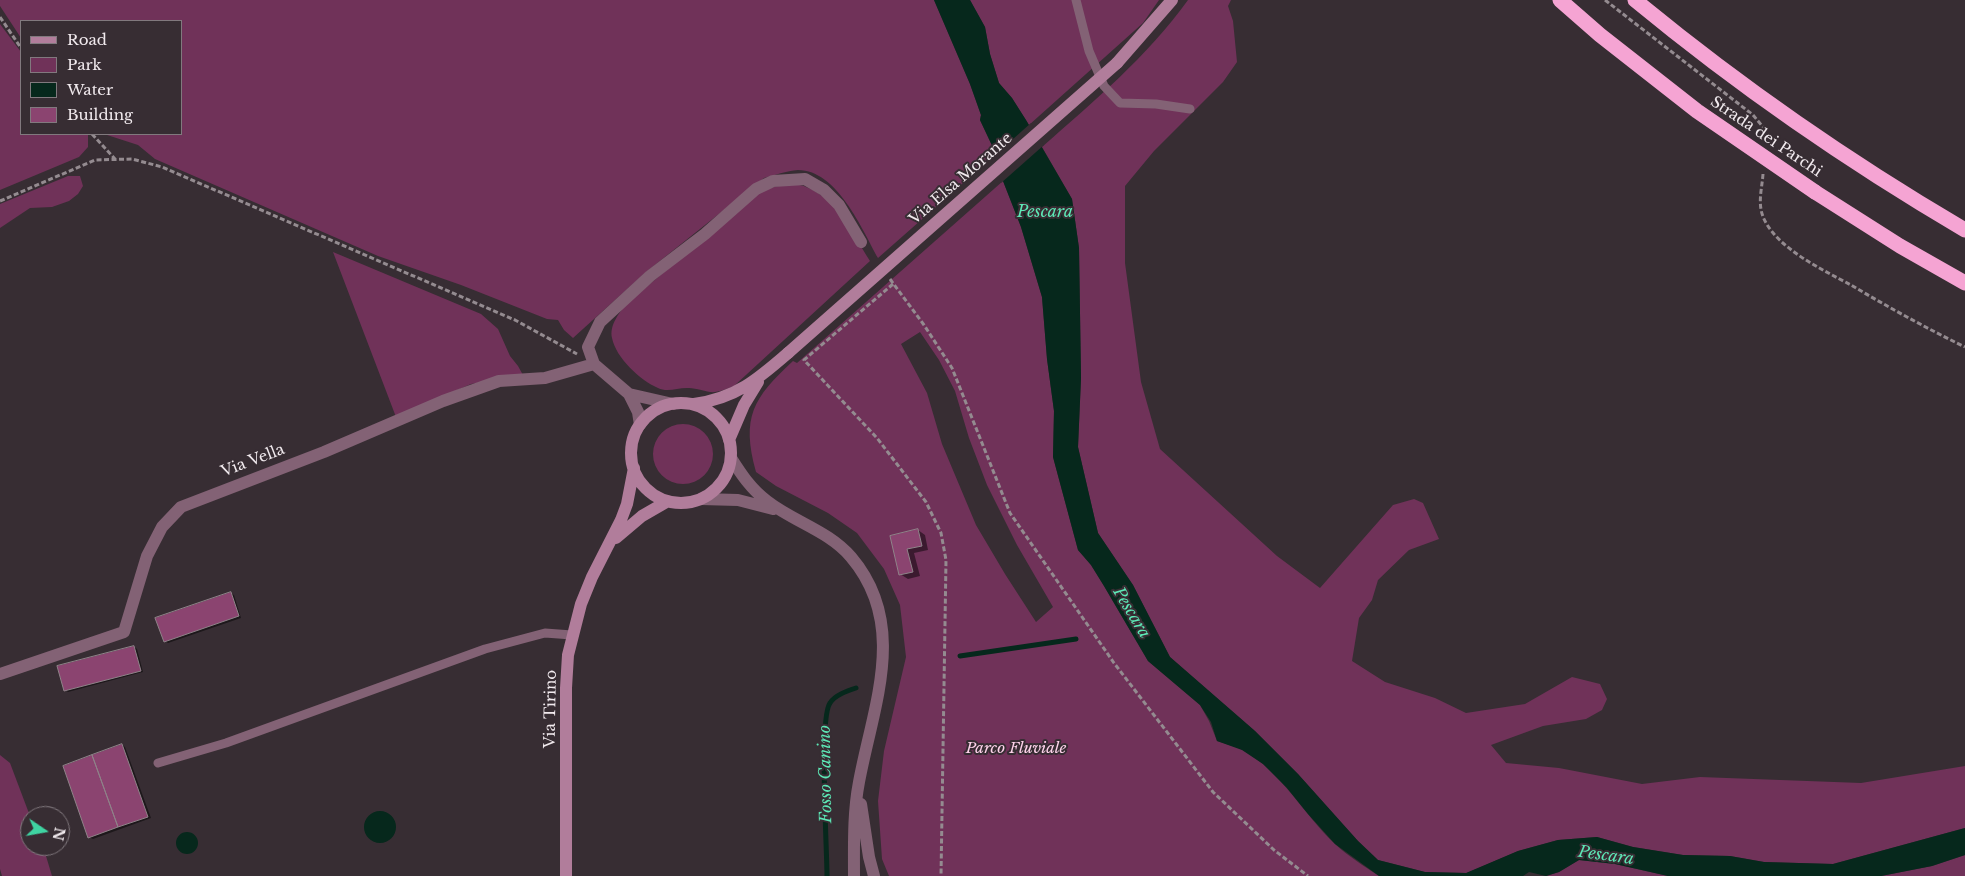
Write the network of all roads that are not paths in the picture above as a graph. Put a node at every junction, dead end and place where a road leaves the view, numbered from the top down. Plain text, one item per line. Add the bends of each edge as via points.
1 (1076, 0) edge
2 (1172, 0) edge
3 (1560, 0) edge
4 (1635, 0) edge
5 (1190, 109) dead end
6 (1965, 230) edge
7 (861, 242) dead end
8 (1965, 283) edge
9 (594, 364) junction
10 (764, 374) junction
11 (629, 394) junction
12 (673, 404) junction
13 (693, 404) junction
14 (640, 425) junction
15 (729, 440) junction
16 (730, 458) junction
17 (634, 468) junction
18 (701, 499) junction
19 (668, 501) junction
20 (794, 518) junction
21 (606, 550) junction
22 (572, 635) junction
23 (0, 674) edge
24 (158, 763) dead end
25 (859, 784) junction
26 (566, 876) edge
27 (854, 876) edge
28 (874, 876) edge

1 - 5 lane via 1089,51 1104,86 1120,103
2 - 10 main road, Via Elsa Morante, bridge via 1117,63
3 - 8 highway, Strada dei Parchi, bridge via 1698,111 1815,192
4 - 6 highway, Strada dei Parchi via 1722,68 1839,151
7 - 9 street via 839,205 824,190 805,180 773,181 756,189 650,276 600,322 588,348
9 - 11 street
9 - 23 street, Via Vella via 545,378 499,381 182,507 162,526 147,556 124,632
10 - 13 main road, Via Elsa Morante via 734,394
10 - 15 main road, Via Elsa Morante via 744,405
11 - 12 street
11 - 14 street
12 - 13 main road
12 - 14 main road via 654,411
13 - 15 main road via 713,414
14 - 17 main road via 631,453
15 - 16 main road
16 - 18 main road via 724,478
16 - 20 street via 754,490
17 - 19 main road via 646,489
17 - 21 main road, Via Tirino via 622,520
18 - 19 main road via 684,503
18 - 20 street via 749,502
19 - 21 main road, Via Tirino via 642,516
20 - 25 street via 830,537 853,559 869,584 879,612 884,661
21 - 22 main road, Via Tirino via 580,604
22 - 24 lane via 544,633 485,650 226,743
22 - 26 main road, Via Tirino via 566,688
25 - 27 street via 854,824
25 - 28 street

